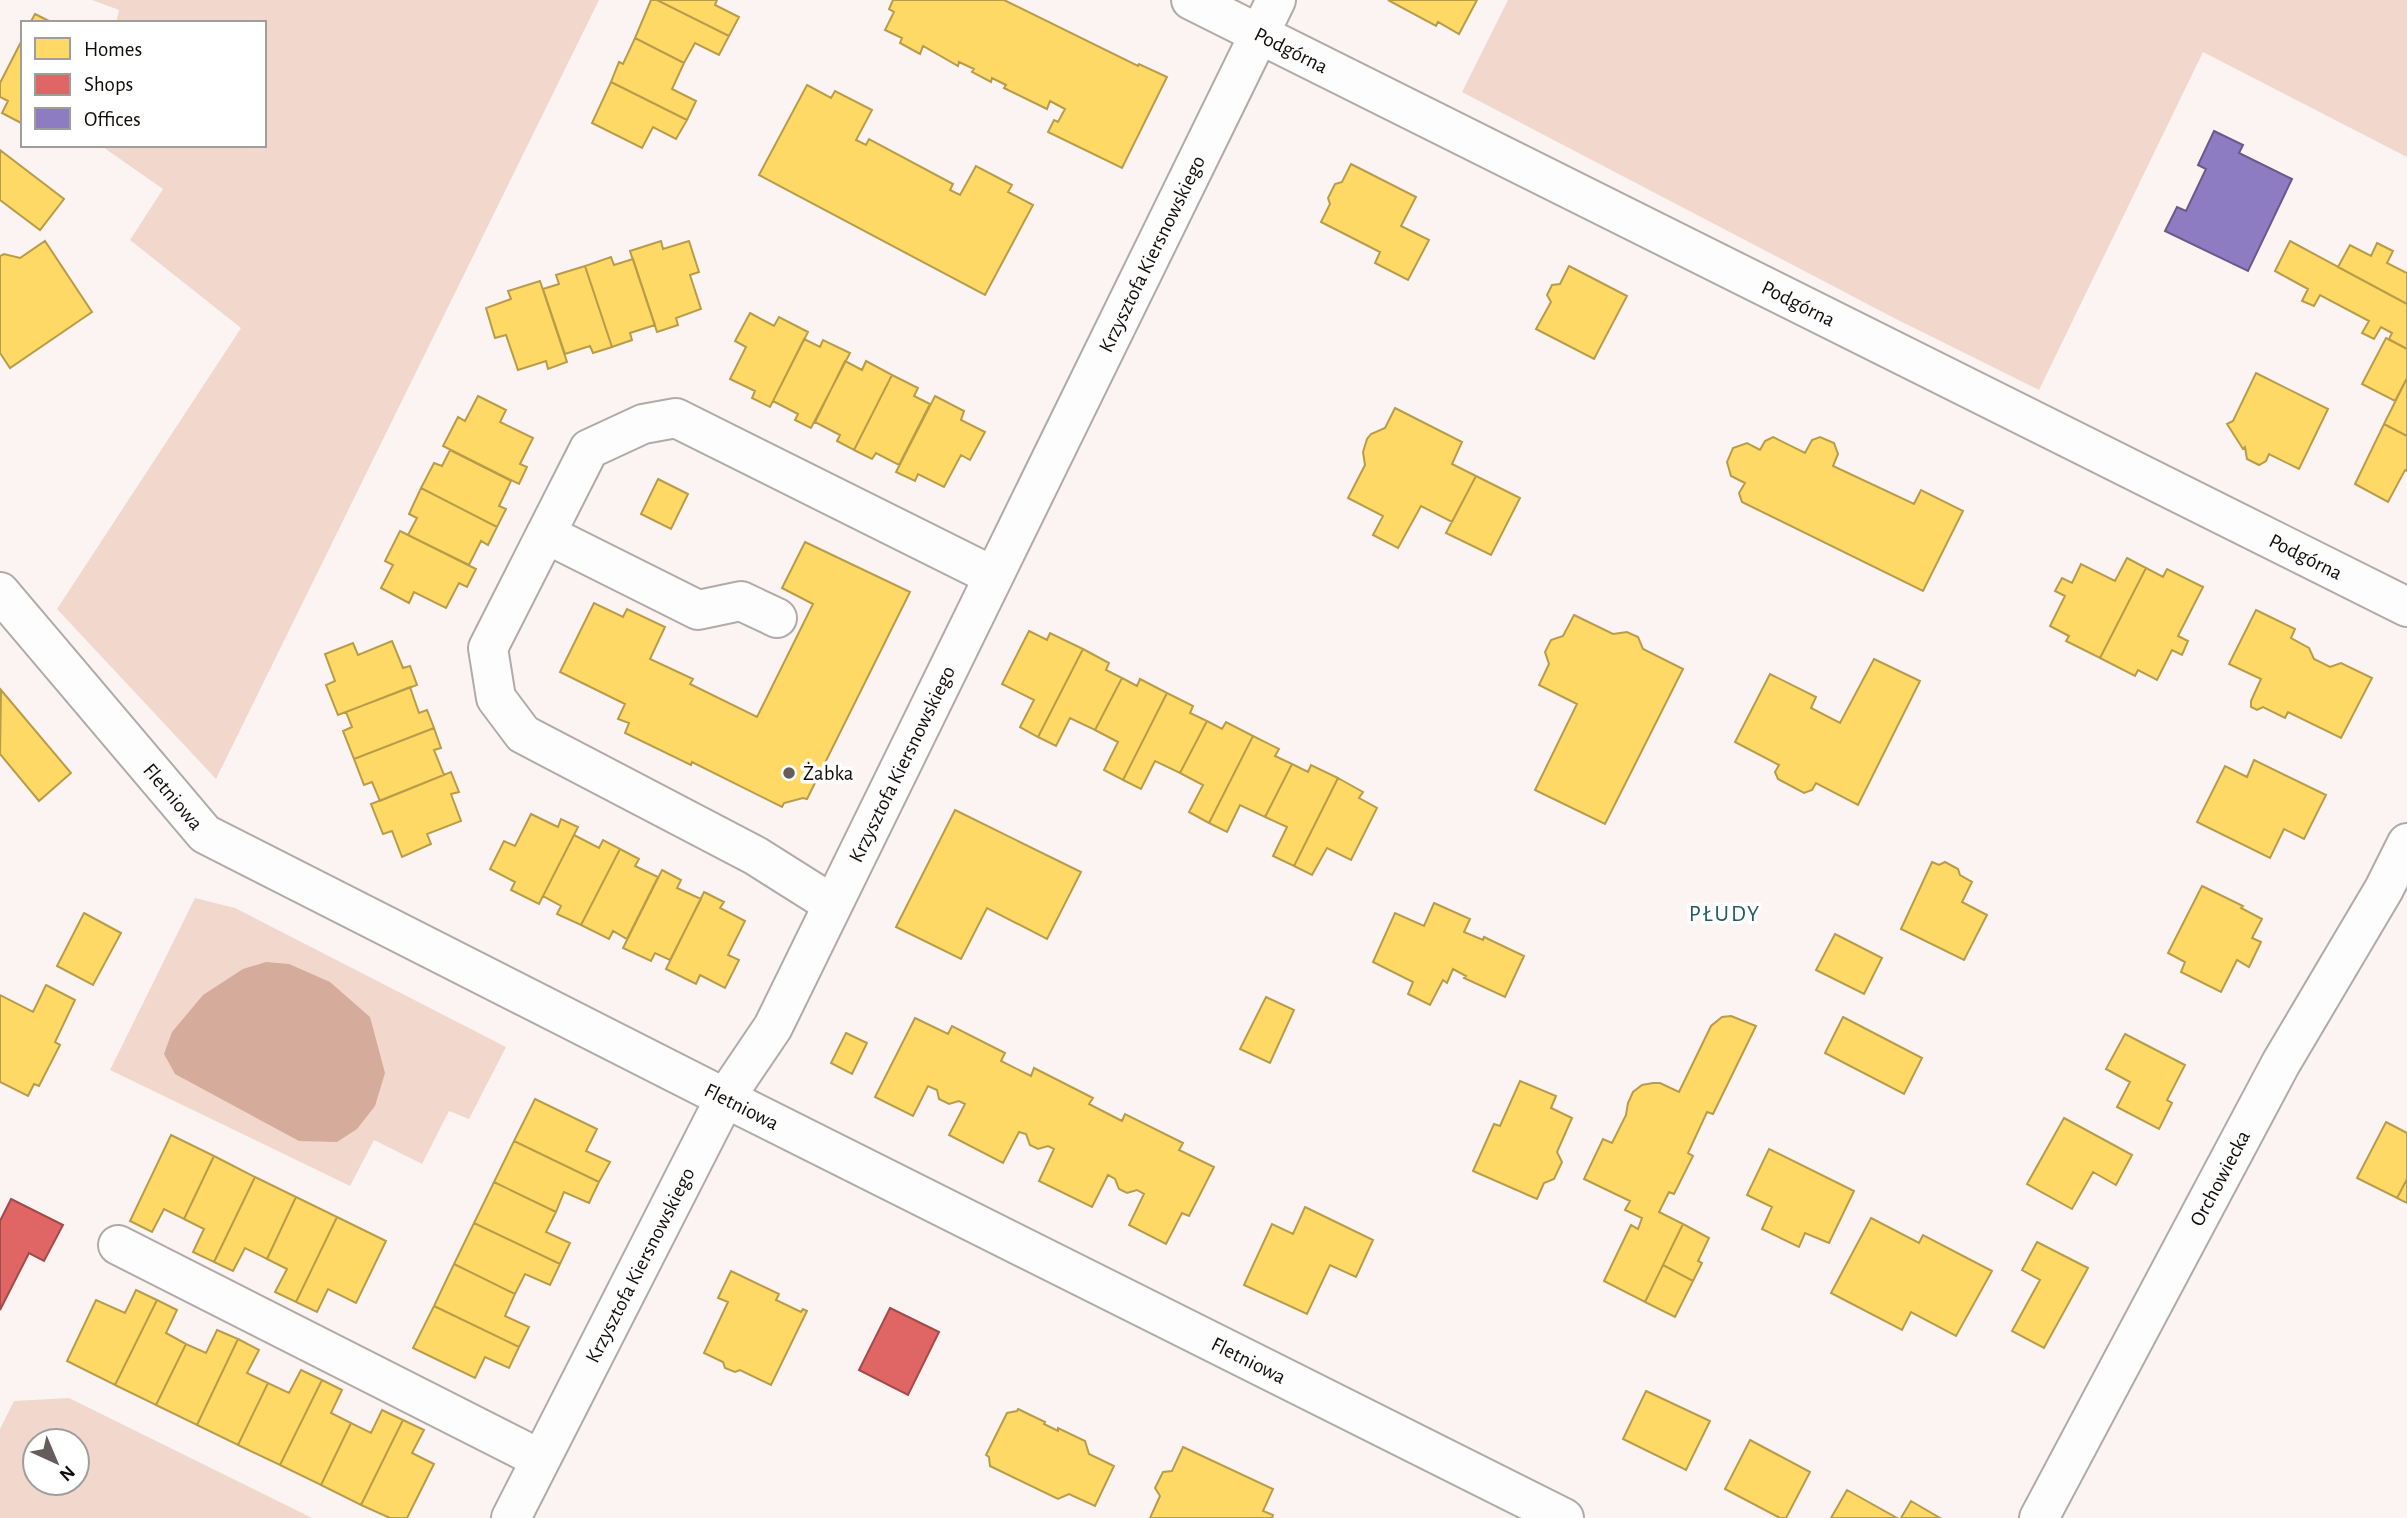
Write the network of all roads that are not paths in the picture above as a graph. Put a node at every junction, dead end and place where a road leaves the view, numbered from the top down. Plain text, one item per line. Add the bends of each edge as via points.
1 (1191, 0) edge
2 (1276, 0) edge
3 (1258, 34) junction
4 (546, 534) junction
5 (993, 576) junction
6 (0, 592) edge
7 (2407, 607) edge
8 (777, 618) dead end
9 (2407, 843) edge
10 (832, 904) junction
11 (724, 1098) junction
12 (118, 1245) dead end
13 (540, 1459) junction
14 (511, 1518) edge
15 (1564, 1518) edge
16 (2039, 1518) edge

1 - 3 street, Podgórna
2 - 3 street, Krzysztofa Kiersnowskiego
3 - 5 street, Krzysztofa Kiersnowskiego
3 - 7 street, Podgórna
4 - 5 street via 589,449 643,424 676,418
4 - 8 street via 698,610 741,601
4 - 10 street via 488,648 496,698 523,734 756,856
5 - 10 street, Krzysztofa Kiersnowskiego
6 - 11 street, Fletniowa via 205,834
9 - 16 street, Orchowiecka via 2281,1063
10 - 11 street, Krzysztofa Kiersnowskiego via 773,1027
11 - 13 street, Krzysztofa Kiersnowskiego
11 - 15 street, Fletniowa
12 - 13 street
13 - 14 street, Krzysztofa Kiersnowskiego

